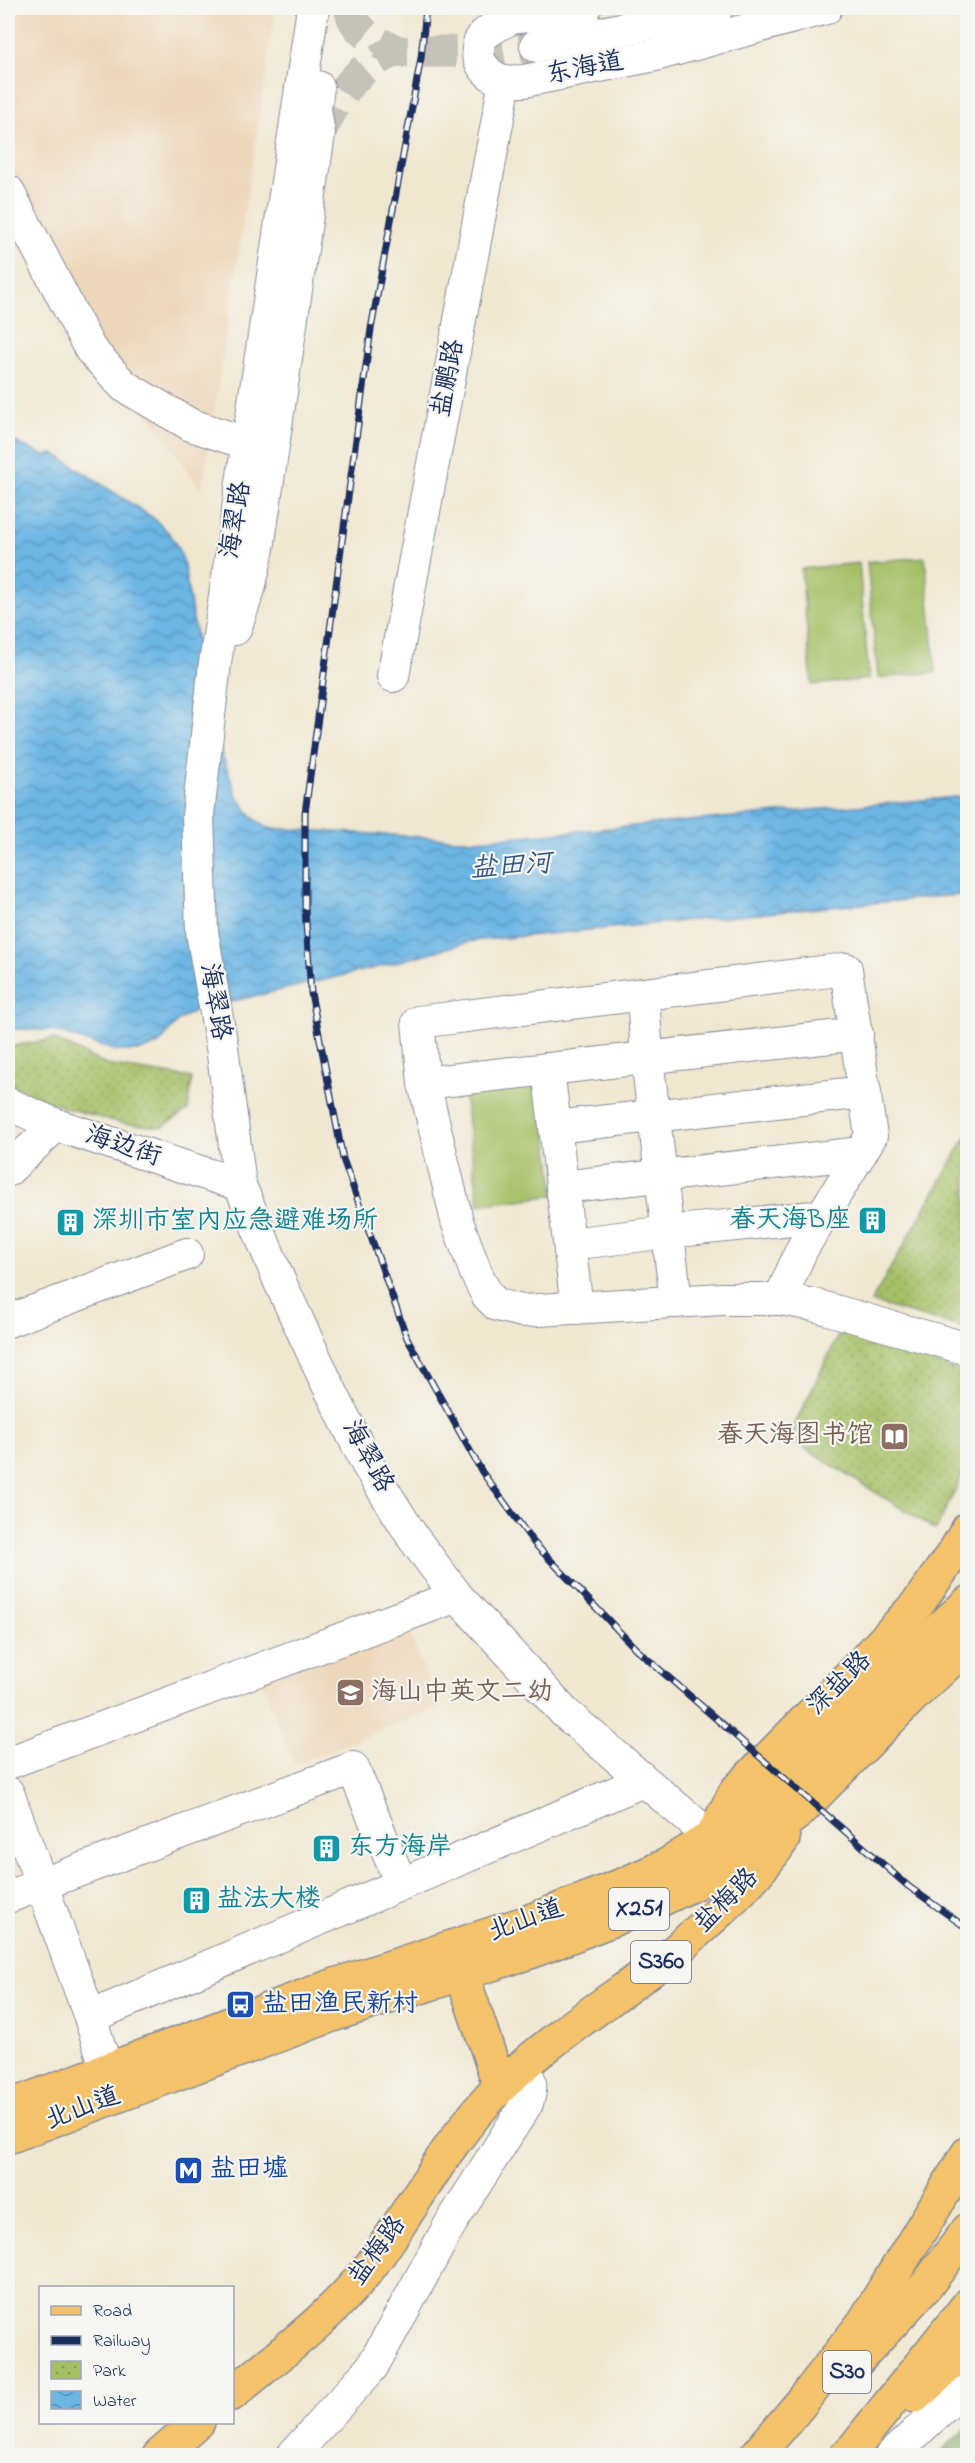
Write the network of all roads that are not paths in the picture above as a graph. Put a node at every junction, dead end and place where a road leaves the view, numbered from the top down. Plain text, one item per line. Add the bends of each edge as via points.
1 (313, 8) edge
2 (331, 8) edge
3 (585, 8) edge
4 (717, 8) edge
5 (825, 8) edge
6 (536, 46) tunnel mouth
7 (505, 81) junction
8 (8, 192) edge
9 (249, 444) junction
10 (255, 487) junction
11 (393, 676) dead end
12 (643, 994) junction
13 (857, 1034) junction
14 (647, 1058) junction
15 (548, 1069) junction
16 (424, 1083) junction
17 (865, 1092) junction
18 (8, 1104) edge
19 (654, 1117) junction
20 (56, 1125) junction
21 (555, 1127) junction
22 (861, 1153) junction
23 (8, 1170) edge
24 (661, 1174) junction
25 (240, 1185) junction
26 (562, 1187) junction
27 (822, 1216) junction
28 (668, 1232) junction
29 (570, 1245) junction
30 (187, 1254) dead end
31 (780, 1299) junction
32 (676, 1302) junction
33 (577, 1308) junction
34 (8, 1321) edge
35 (968, 1349) edge
36 (968, 1529) edge
37 (457, 1596) junction
38 (919, 1602) junction
39 (968, 1603) edge
40 (968, 1644) edge
41 (859, 1706) junction
42 (8, 1763) edge
43 (643, 1781) junction
44 (8, 1793) edge
45 (800, 1812) junction
46 (712, 1838) junction
47 (42, 1884) junction
48 (401, 1884) junction
49 (8, 1897) edge
50 (457, 1960) junction
51 (90, 2017) junction
52 (107, 2070) junction
53 (512, 2077) junction
54 (8, 2108) edge
55 (8, 2137) edge
56 (968, 2153) edge
57 (968, 2230) edge
58 (968, 2305) edge
59 (968, 2348) edge
60 (968, 2384) edge
61 (234, 2392) edge
62 (196, 2424) edge
63 (850, 2452) edge
64 (159, 2456) edge
65 (292, 2456) edge
66 (756, 2456) edge
67 (767, 2456) edge
68 (891, 2456) edge

1 - 9 street, 海翠路
2 - 10 street, 海翠路 via 315,109 319,134
3 - 7 street via 512,18 484,36 477,56 492,75
4 - 6 street, 东海道
5 - 7 street, 东海道 via 655,56 524,81
7 - 11 street, 盐鹏路
8 - 9 street via 90,349 124,386 191,425
9 - 10 street, 海翠路
10 - 25 street, 海翠路 via 214,663 198,814 202,932
12 - 13 street via 846,969
12 - 14 street
12 - 16 street via 418,1022
13 - 14 street
13 - 17 street
14 - 15 street
14 - 19 street
15 - 16 street
15 - 21 street
16 - 33 street via 457,1221 487,1295 497,1305 522,1311
17 - 19 street
17 - 22 street via 871,1136
18 - 20 street, 海边街
19 - 21 street
19 - 24 street
20 - 23 street
20 - 25 street, 海边街
21 - 26 street
22 - 24 street
22 - 27 street
24 - 26 street
24 - 28 street
25 - 37 street, 海翠路 via 279,1280 367,1464 414,1539
26 - 29 street
27 - 28 street
27 - 31 street
28 - 29 street
28 - 32 street
29 - 33 street
30 - 34 street
31 - 32 street
31 - 35 street
32 - 33 street
36 - 38 main road, 深盐路
37 - 42 street
37 - 43 street, 海翠路 via 565,1713
38 - 41 main road
38 - 46 main road, 深盐路 via 750,1775 736,1791
39 - 41 main road, 北山道 / X251
40 - 45 main road, 北山道 / X251
41 - 46 main road, 北山道 / X251 via 782,1785
43 - 46 street, 海翠路
43 - 48 street
44 - 47 street
45 - 50 main road, 北山道 / X251 via 736,1860 650,1905 533,1951
45 - 53 main road, 盐梅路 / S360 via 748,1883 702,1927
46 - 50 main road, 北山道 / X251 via 667,1865 522,1924
47 - 48 street via 353,1768
47 - 49 street
47 - 51 street
48 - 51 street
50 - 52 main road, 北山道 / X251 via 326,1988
50 - 53 main road
50 - 55 main road, 北山道 / X251 via 335,2014
51 - 52 street
52 - 54 main road, 北山道 / X251
53 - 61 main road, 盐梅路 / S360 via 472,2118 372,2264 345,2296
53 - 65 street via 530,2077 532,2089 527,2103 451,2223 372,2367
56 - 66 main road via 864,2322
57 - 67 main road, S30 via 926,2286
58 - 63 main road, S30
59 - 63 main road
60 - 68 street
62 - 64 main road

